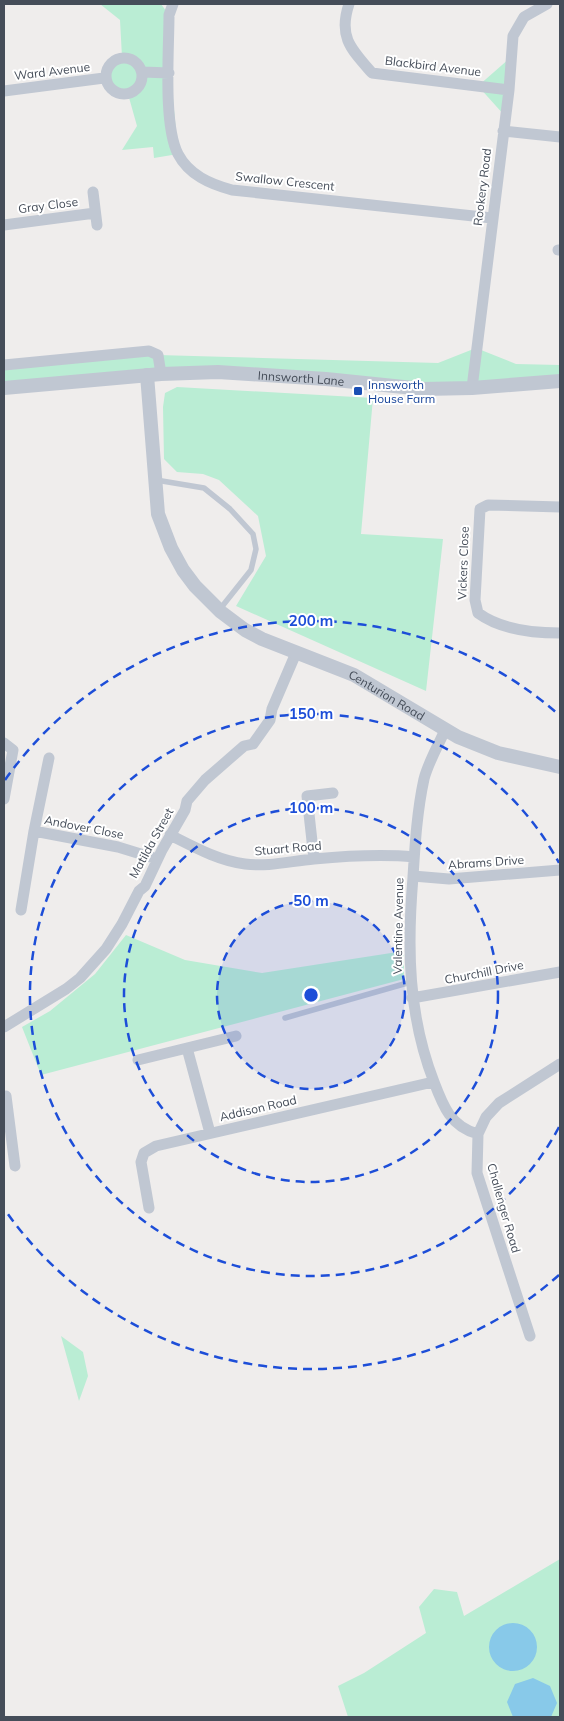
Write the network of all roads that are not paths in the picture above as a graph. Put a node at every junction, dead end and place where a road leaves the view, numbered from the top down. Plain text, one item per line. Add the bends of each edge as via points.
1 (172, 4) edge
2 (348, 4) edge
3 (547, 4) edge
4 (143, 72) junction
5 (169, 73) junction
6 (104, 78) junction
7 (508, 90) junction
8 (4, 91) edge
9 (503, 131) junction
10 (560, 136) edge
11 (93, 192) dead end
12 (492, 218) junction
13 (4, 225) edge
14 (4, 365) edge
15 (154, 374) junction
16 (560, 381) edge
17 (4, 388) edge
18 (472, 388) junction
19 (154, 480) junction
20 (560, 507) edge
21 (219, 609) junction
22 (560, 633) edge
23 (296, 653) junction
24 (445, 730) junction
25 (4, 743) edge
26 (49, 758) dead end
27 (560, 767) edge
28 (333, 793) dead end
29 (4, 799) edge
30 (34, 831) junction
31 (170, 835) junction
32 (414, 857) junction
33 (157, 859) junction
34 (314, 859) junction
35 (560, 870) edge
36 (413, 876) junction
37 (21, 910) dead end
38 (560, 972) edge
39 (411, 982) junction
40 (412, 998) junction
41 (284, 1018) dead end
42 (4, 1028) edge
43 (236, 1036) dead end
44 (187, 1048) junction
45 (138, 1060) dead end
46 (560, 1064) edge
47 (434, 1082) junction
48 (6, 1096) dead end
49 (7, 1128) edge
50 (210, 1133) junction
51 (478, 1134) junction
52 (15, 1166) dead end
53 (149, 1208) dead end
54 (530, 1336) dead end

1 - 5 street, Swallow Crescent via 169,15
2 - 7 street, Blackbird Avenue via 344,18 349,46 372,73
3 - 7 street, Rookery Road via 524,17 513,36
4 - 5 street
4 - 6 street, Ward Avenue via 136,61 122,57 110,63
4 - 6 street, Ward Avenue via 141,85 128,94 113,91
5 - 12 street, Swallow Crescent via 170,124 178,154 198,176 214,185 232,190
6 - 8 street, Ward Avenue
7 - 9 street, Rookery Road
9 - 10 street
9 - 12 street, Rookery Road
11 - 13 street, Gray Close via 96,219
12 - 18 street, Rookery Road
14 - 15 street via 149,351 158,355
15 - 17 street, Innsworth Lane
15 - 18 street, Innsworth Lane via 266,374 423,389
15 - 19 street, Centurion Road
16 - 18 street, Innsworth Lane
19 - 21 street, Centurion Road via 158,514 171,548 195,586
19 - 21 lane via 204,488 253,534 256,549 251,570
20 - 22 street, Vickers Close via 488,505 480,509 475,600 478,613 500,623 532,632
21 - 23 street, Centurion Road via 245,630
23 - 24 street, Centurion Road via 354,675
23 - 31 street, Matilda Street via 270,720 252,744 244,746 197,789 187,801
24 - 27 street, Centurion Road via 498,753
24 - 32 street, Valentine Avenue via 425,778
25 - 29 street via 13,750
26 - 30 street, Andover Close
28 - 34 street via 307,796
30 - 33 street, Andover Close via 118,847
30 - 37 street, Andover Close
31 - 33 street, Matilda Street
31 - 34 street, Stuart Road via 200,850 243,864 262,866
32 - 34 street, Stuart Road via 384,855
32 - 36 street, Valentine Avenue
33 - 42 street, Matilda Street via 145,886 94,964 66,989
35 - 36 street, Abrams Drive via 449,879
36 - 39 street, Valentine Avenue
38 - 40 street, Churchill Drive
39 - 40 street, Valentine Avenue
39 - 41 lane
40 - 47 street, Valentine Avenue via 418,1034
43 - 44 street
44 - 45 street
44 - 50 street
46 - 51 street, Challenger Road via 499,1103 486,1117
47 - 50 street, Addison Road
47 - 51 street, Valentine Avenue via 443,1107 452,1120 468,1132
48 - 49 street
49 - 52 street
50 - 53 street, Addison Road via 156,1146 144,1153 141,1162
51 - 54 street, Challenger Road via 478,1173

